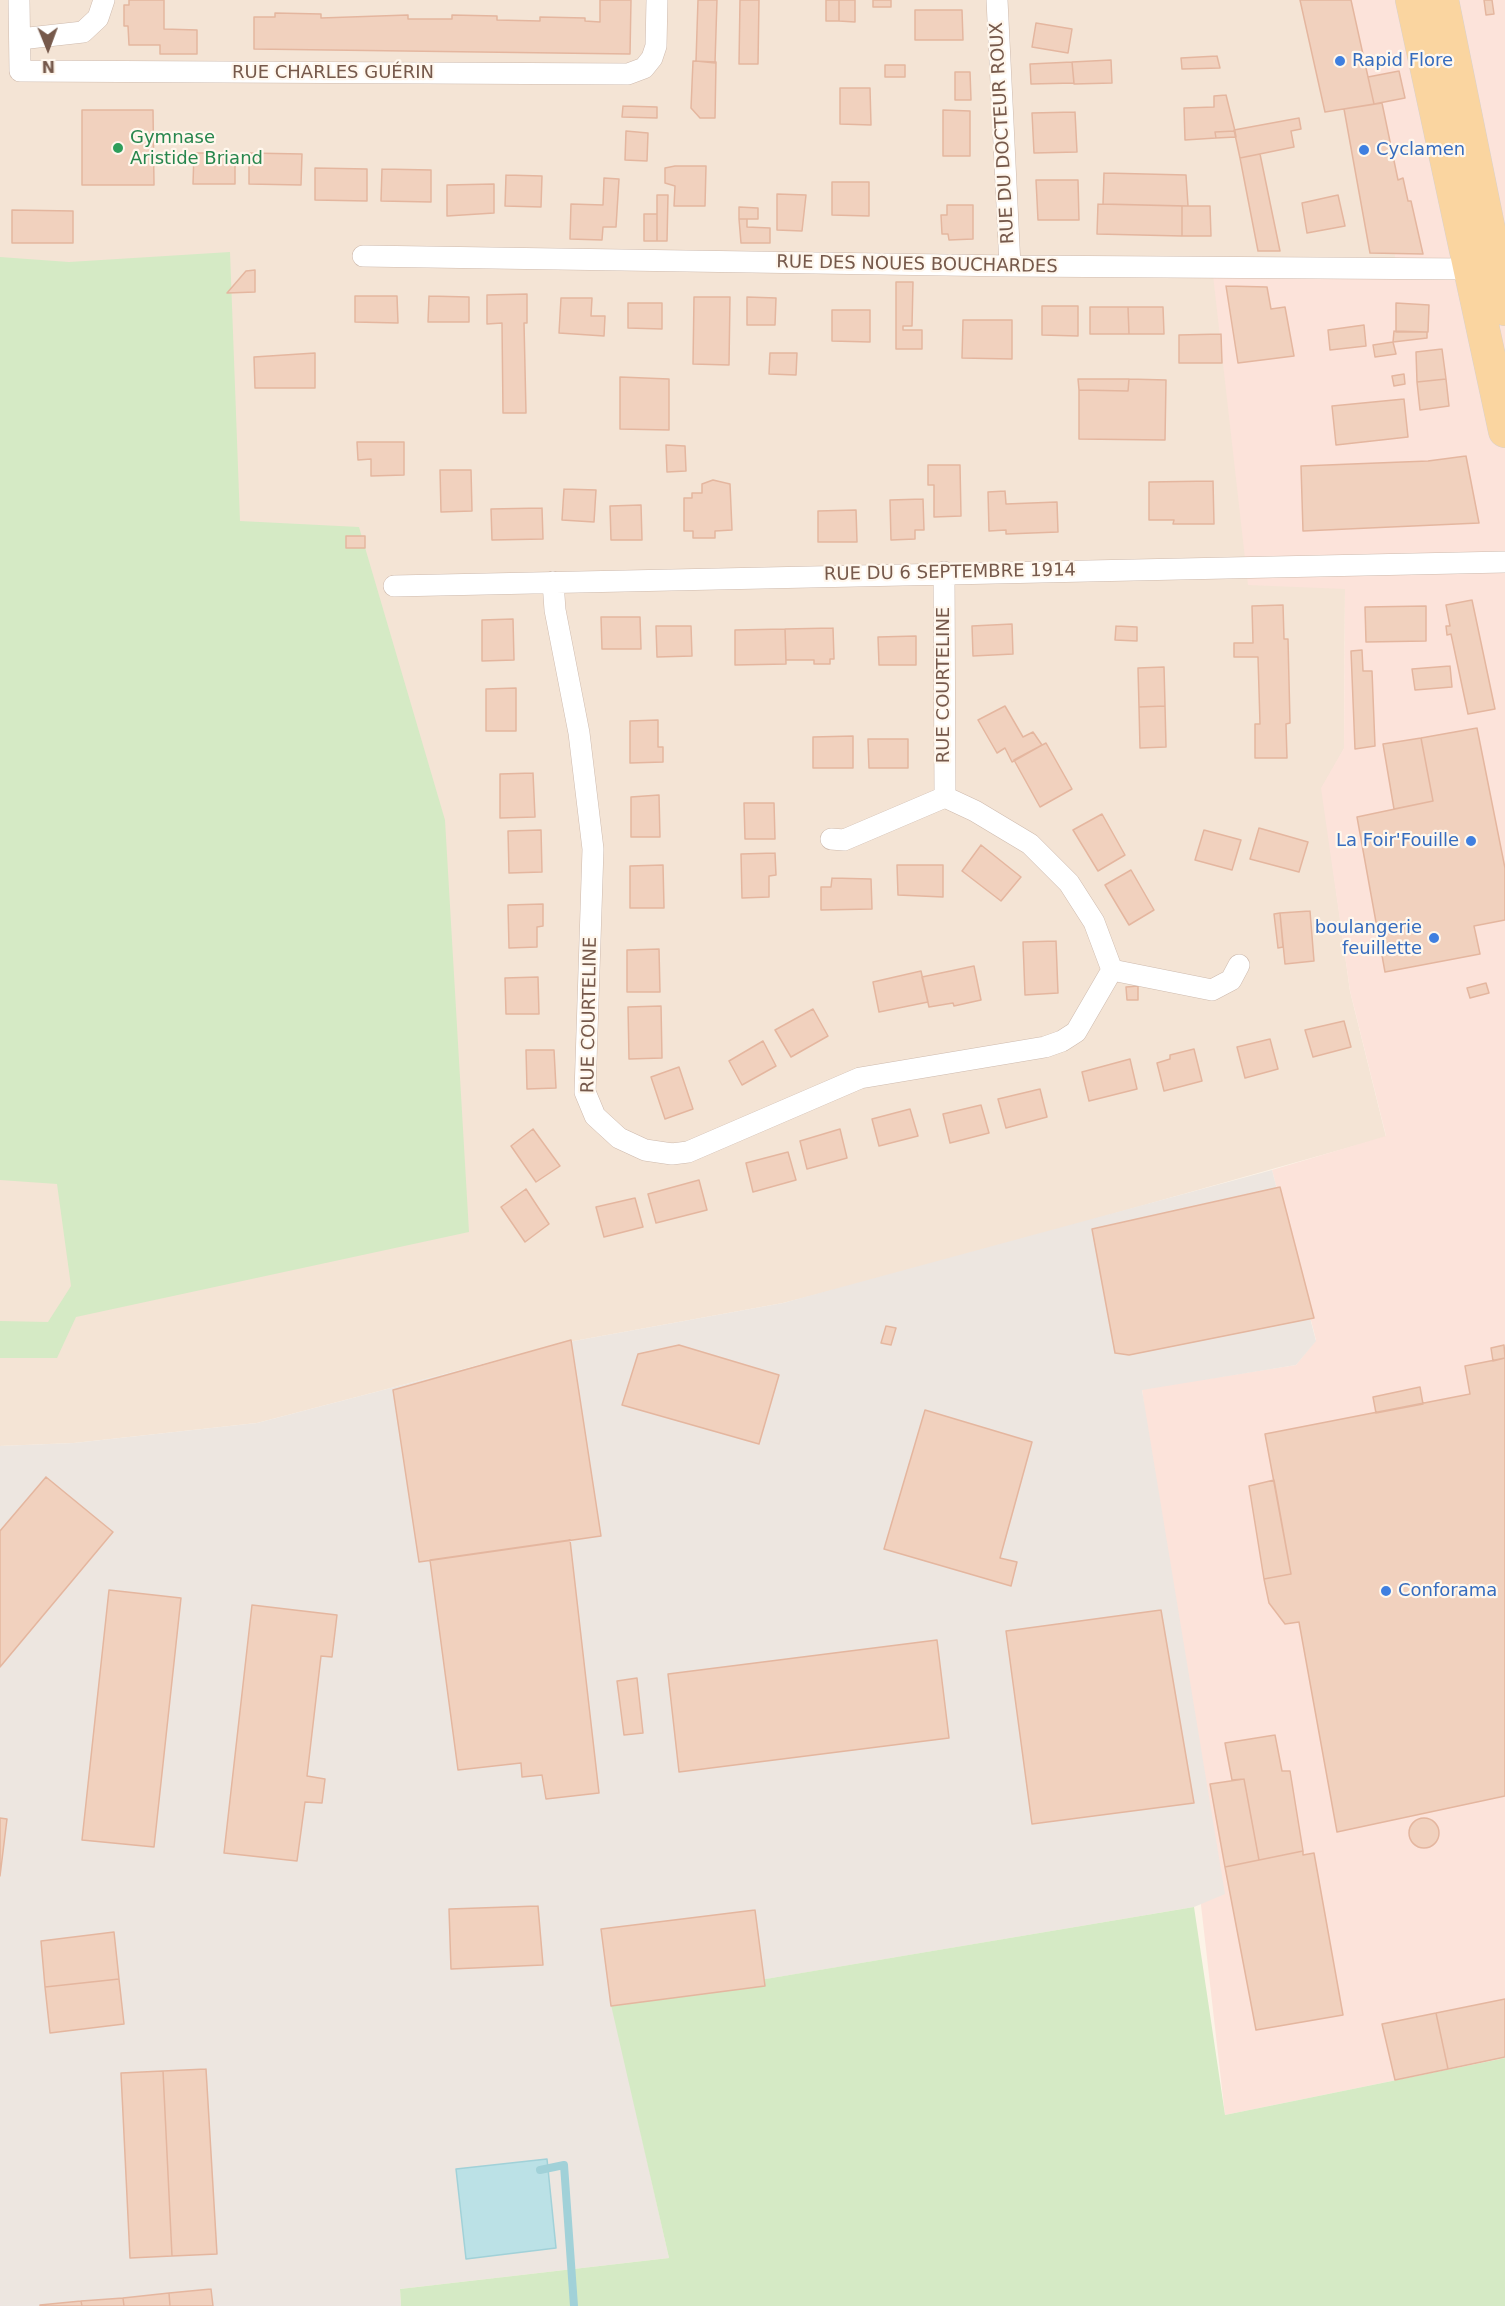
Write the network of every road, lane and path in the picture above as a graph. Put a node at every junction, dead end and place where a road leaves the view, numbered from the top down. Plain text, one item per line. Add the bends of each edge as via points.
1 (19, 0) edge
2 (104, 0) edge
3 (657, 0) edge
4 (997, 0) edge
5 (1412, 0) edge
6 (1442, 0) edge
7 (20, 39) junction
8 (363, 256) dead end
9 (1010, 266) junction
10 (1471, 269) junction
11 (1505, 309) edge
12 (1505, 431) edge
13 (1505, 562) edge
14 (944, 572) junction
15 (553, 582) junction
16 (394, 586) dead end
17 (945, 797) junction
18 (831, 839) dead end
19 (1239, 965) dead end
20 (1112, 970) junction

1 - 7 street, RUE CHARLES GUÉRIN
2 - 7 street via 98,18 83,32
3 - 7 street, RUE CHARLES GUÉRIN via 652,58 644,68 628,74 20,71
4 - 9 street, RUE DU DOCTEUR ROUX
5 - 10 main road
6 - 11 main road
8 - 9 street, RUE DES NOUES BOUCHARDES
9 - 10 street, RUE DES NOUES BOUCHARDES
10 - 12 main road
13 - 14 street, RUE DU 6 SEPTEMBRE 1914
14 - 15 street, RUE DU 6 SEPTEMBRE 1914
14 - 17 street, RUE COURTELINE
15 - 16 street, RUE DU 6 SEPTEMBRE 1914
15 - 20 street, RUE COURTELINE via 579,733 593,849 585,1092 596,1116 619,1138 658,1153 688,1152 860,1078 1045,1047 1076,1032
17 - 18 street via 844,840
17 - 20 street via 1030,844 1069,883 1094,922
19 - 20 street via 1231,980 1212,990

